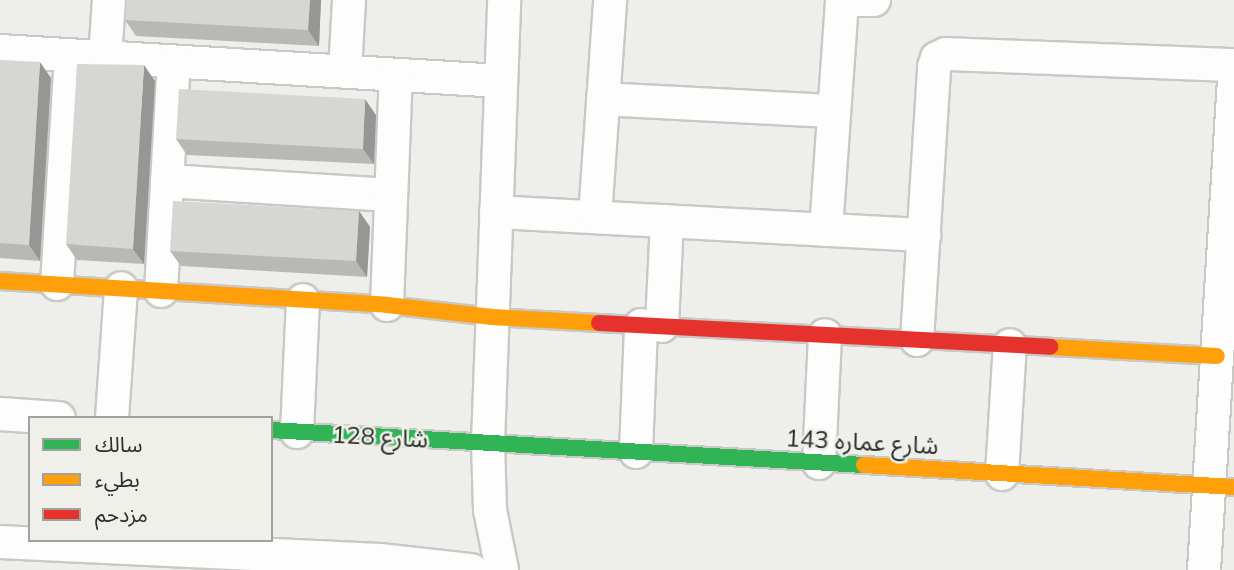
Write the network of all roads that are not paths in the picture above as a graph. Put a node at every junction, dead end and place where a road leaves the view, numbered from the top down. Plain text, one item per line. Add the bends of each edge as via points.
1 (109, 0) edge
2 (349, 0) edge
3 (504, 0) edge
4 (610, 0) edge
5 (842, 0) edge
6 (849, 0) edge
7 (874, 0) edge
8 (0, 51) edge
9 (71, 56) junction
10 (105, 58) junction
11 (174, 61) junction
12 (1234, 65) edge
13 (345, 72) junction
14 (396, 75) junction
15 (501, 81) junction
16 (1234, 85) edge
17 (1234, 92) edge
18 (603, 99) junction
19 (834, 111) junction
20 (167, 181) junction
21 (391, 195) junction
22 (496, 212) junction
23 (595, 217) junction
24 (667, 221) junction
25 (826, 230) junction
26 (923, 235) junction
27 (0, 281) edge
28 (57, 284) junction
29 (121, 288) junction
30 (161, 291) junction
31 (303, 300) junction
32 (387, 305) junction
33 (492, 317) junction
34 (652, 326) junction
35 (825, 335) junction
36 (917, 340) junction
37 (1010, 345) junction
38 (1217, 356) junction
39 (0, 414) edge
40 (30, 416) edge
41 (112, 416) edge
42 (284, 431) edge
43 (488, 443) junction
44 (636, 452) junction
45 (819, 463) junction
46 (1002, 474) junction
47 (1222, 487) edge
48 (0, 542) edge
49 (471, 570) edge
50 (502, 570) edge
51 (1204, 570) edge

1 - 10 street
2 - 13 street
3 - 15 street
4 - 18 street
5 - 19 street
6 - 7 street
8 - 9 street
9 - 10 street
9 - 28 street
10 - 11 street
11 - 13 street
11 - 20 street
12 - 26 street via 941,55 934,67
13 - 14 street
14 - 15 street
14 - 21 street
15 - 22 street
16 - 17 street
17 - 38 street
18 - 19 street
18 - 23 street
19 - 25 street
20 - 21 street
20 - 30 street
21 - 32 street
22 - 23 street
22 - 33 street
23 - 24 street
24 - 25 street
24 - 34 street
25 - 26 street
26 - 36 street
27 - 28 street
28 - 29 street
29 - 30 street
29 - 41 street
30 - 31 street
31 - 32 street
31 - 42 street
32 - 33 street
33 - 34 street
33 - 43 street
34 - 35 street
34 - 44 street
35 - 36 street
35 - 45 street
36 - 37 street
37 - 38 street
37 - 46 street
38 - 47 street
39 - 40 street
42 - 43 street, شارع 128
43 - 44 street, شارع عماره 143
43 - 50 street via 490,510
44 - 45 street, شارع عماره 143
45 - 46 street, شارع عماره 143
46 - 47 street, شارع عماره 143
47 - 51 street
48 - 49 street via 380,560

